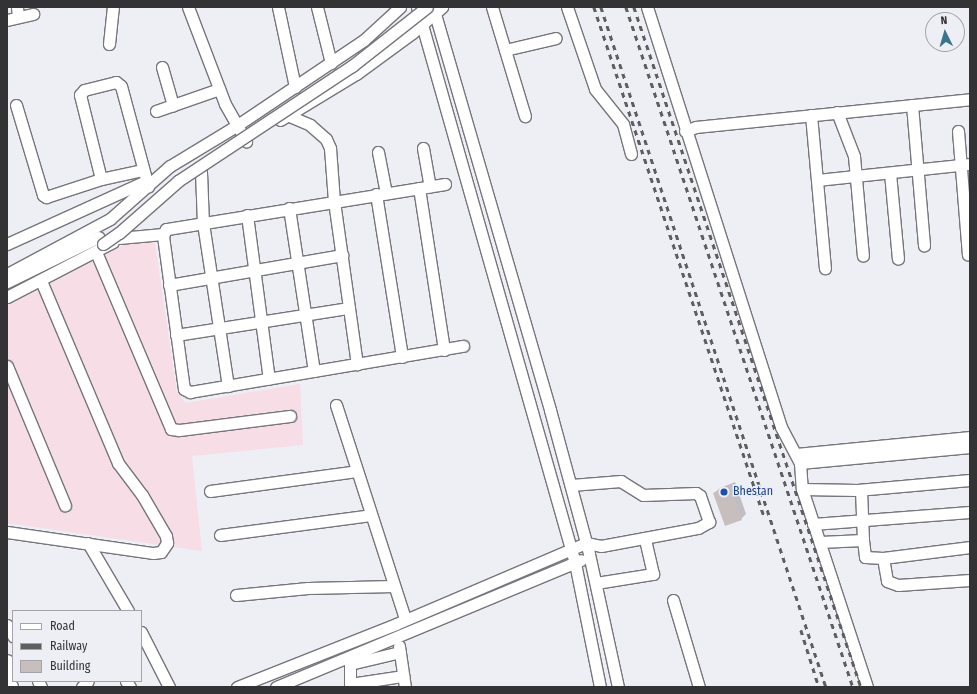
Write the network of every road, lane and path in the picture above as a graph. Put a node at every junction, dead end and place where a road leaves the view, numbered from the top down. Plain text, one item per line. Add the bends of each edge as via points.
1 (113, 7) edge
2 (188, 7) edge
3 (278, 7) edge
4 (317, 7) edge
5 (400, 7) edge
6 (416, 7) edge
7 (492, 7) edge
8 (568, 7) edge
9 (647, 7) edge
10 (434, 9) edge
11 (18, 12) edge
12 (33, 14) dead end
13 (7, 20) edge
14 (422, 24) junction
15 (556, 38) dead end
16 (109, 44) dead end
17 (505, 50) junction
18 (331, 63) junction
19 (162, 67) dead end
20 (295, 87) junction
21 (219, 89) junction
22 (970, 99) edge
23 (912, 104) junction
24 (16, 105) dead end
25 (173, 105) junction
26 (156, 111) dead end
27 (837, 112) junction
28 (287, 115) junction
29 (811, 115) junction
30 (525, 116) dead end
31 (236, 126) junction
32 (685, 131) junction
33 (958, 131) dead end
34 (246, 141) junction
35 (423, 148) dead end
36 (378, 152) dead end
37 (631, 154) dead end
38 (965, 165) edge
39 (143, 170) junction
40 (919, 170) junction
41 (200, 172) junction
42 (890, 172) junction
43 (856, 176) junction
44 (101, 179) junction
45 (817, 180) junction
46 (147, 183) junction
47 (445, 184) dead end
48 (425, 187) junction
49 (381, 194) junction
50 (334, 201) junction
51 (289, 208) junction
52 (247, 215) junction
53 (203, 223) junction
54 (163, 234) junction
55 (119, 238) junction
56 (7, 244) edge
57 (99, 244) junction
58 (924, 245) dead end
59 (342, 255) junction
60 (968, 255) dead end
61 (863, 256) dead end
62 (898, 259) dead end
63 (297, 263) junction
64 (825, 268) dead end
65 (254, 270) junction
66 (7, 274) edge
67 (211, 277) junction
68 (41, 281) junction
69 (7, 282) edge
70 (169, 285) junction
71 (7, 292) edge
72 (7, 296) edge
73 (349, 308) junction
74 (306, 315) junction
75 (261, 321) junction
76 (219, 328) junction
77 (529, 330) junction
78 (176, 334) junction
79 (510, 337) junction
80 (464, 346) dead end
81 (444, 350) junction
82 (402, 357) junction
83 (357, 364) junction
84 (7, 366) edge
85 (314, 371) junction
86 (269, 379) junction
87 (228, 386) junction
88 (336, 405) dead end
89 (290, 416) dead end
90 (970, 438) edge
91 (970, 447) edge
92 (798, 458) junction
93 (357, 471) junction
94 (970, 480) edge
95 (571, 485) junction
96 (802, 488) junction
97 (861, 490) junction
98 (210, 491) dead end
99 (66, 504) dead end
100 (970, 512) edge
101 (371, 515) junction
102 (863, 520) junction
103 (813, 524) junction
104 (8, 529) edge
105 (220, 535) dead end
106 (645, 538) junction
107 (863, 540) junction
108 (820, 542) junction
109 (88, 543) junction
110 (586, 543) junction
111 (600, 546) junction
112 (970, 547) edge
113 (572, 549) junction
114 (590, 556) junction
115 (883, 558) junction
116 (575, 563) junction
117 (970, 580) edge
118 (596, 583) junction
119 (394, 586) junction
120 (236, 595) dead end
121 (673, 600) dead end
122 (127, 610) edge
123 (400, 621) junction
124 (7, 624) edge
125 (12, 634) edge
126 (142, 634) edge
127 (398, 638) junction
128 (400, 652) junction
129 (7, 664) edge
130 (613, 664) junction
131 (596, 668) junction
132 (12, 673) edge
133 (7, 680) edge
134 (404, 682) edge
135 (350, 686) edge
136 (11, 687) edge
137 (169, 687) edge
138 (237, 687) edge
139 (276, 687) edge
140 (600, 687) edge
141 (618, 687) edge
142 (699, 687) edge
143 (867, 687) edge

1 - 16 street
2 - 21 street
3 - 20 street
4 - 18 street
5 - 18 street via 364,40
6 - 14 street
6 - 57 street via 348,61 173,176
7 - 17 street
8 - 37 street via 595,89 623,124
9 - 32 street
10 - 14 street
10 - 57 street, bridge via 178,181 119,233
10 - 77 street
11 - 12 street
11 - 13 street
14 - 28 street via 356,74
14 - 79 street
15 - 17 street
17 - 30 street
18 - 20 street
19 - 25 street
20 - 31 street
21 - 25 street
21 - 31 street
22 - 23 street
23 - 27 street
23 - 40 street
24 - 44 street via 43,195 50,196
25 - 26 street
27 - 29 street
27 - 43 street via 854,156
28 - 34 street
28 - 50 street via 310,125 326,139 330,148
29 - 32 street via 696,127
29 - 45 street
31 - 34 street
31 - 46 street
32 - 92 street via 781,427
33 - 38 street
34 - 41 street
35 - 48 street
36 - 49 street
38 - 40 street
38 - 60 street
39 - 44 street
39 - 44 street via 121,86 116,82 84,90 80,95
39 - 46 street
40 - 42 street
40 - 58 street
41 - 53 street
41 - 55 street via 183,183
42 - 43 street
42 - 62 street
43 - 45 street
43 - 61 street
45 - 64 street
46 - 56 street
46 - 66 street via 94,229
47 - 48 street
48 - 49 street
48 - 81 street
49 - 50 street
49 - 82 street
50 - 51 street
50 - 59 street
51 - 52 street
51 - 63 street
52 - 53 street
52 - 65 street
53 - 54 street via 166,229
53 - 67 street
54 - 55 street
54 - 70 street
55 - 57 street
57 - 68 street
57 - 69 street
57 - 71 street
57 - 89 street via 171,429
59 - 63 street
59 - 73 street
63 - 65 street
63 - 74 street
65 - 67 street
65 - 75 street
67 - 70 street
67 - 76 street
68 - 72 street
68 - 109 street via 118,463 142,495 166,536 167,543 161,552 153,553
70 - 78 street
73 - 74 street
73 - 83 street
74 - 75 street
74 - 85 street
75 - 76 street
75 - 86 street
76 - 78 street
76 - 87 street
77 - 79 street
77 - 95 street
78 - 87 street via 184,389 190,392
79 - 113 street
80 - 81 street
81 - 82 street
82 - 83 street
83 - 85 street
84 - 99 street
85 - 86 street
86 - 87 street
88 - 93 street
90 - 92 street
91 - 92 street
92 - 96 street
93 - 98 street
93 - 101 street
94 - 97 street
95 - 106 street via 621,480 643,495 692,493 700,496 708,518 706,525
95 - 110 street
96 - 97 street
96 - 103 street
97 - 102 street
100 - 102 street
101 - 105 street
101 - 119 street
102 - 103 street
102 - 107 street
103 - 108 street
104 - 109 street
106 - 111 street
106 - 118 street via 653,574
107 - 108 street
107 - 115 street via 865,557
108 - 143 street
109 - 122 street
110 - 111 street
110 - 113 street
110 - 114 street
111 - 114 street
112 - 115 street
113 - 116 street
113 - 123 street
114 - 116 street
114 - 118 street
115 - 117 street via 887,581 898,585
116 - 127 street
116 - 131 street
118 - 130 street
119 - 120 street via 308,588
119 - 123 street
121 - 142 street
123 - 127 street
123 - 138 street
124 - 125 street
126 - 137 street
127 - 128 street
127 - 139 street
128 - 134 street
128 - 135 street via 350,664
129 - 132 highway
130 - 131 street
130 - 141 street
131 - 140 street
133 - 136 main road
134 - 135 street

